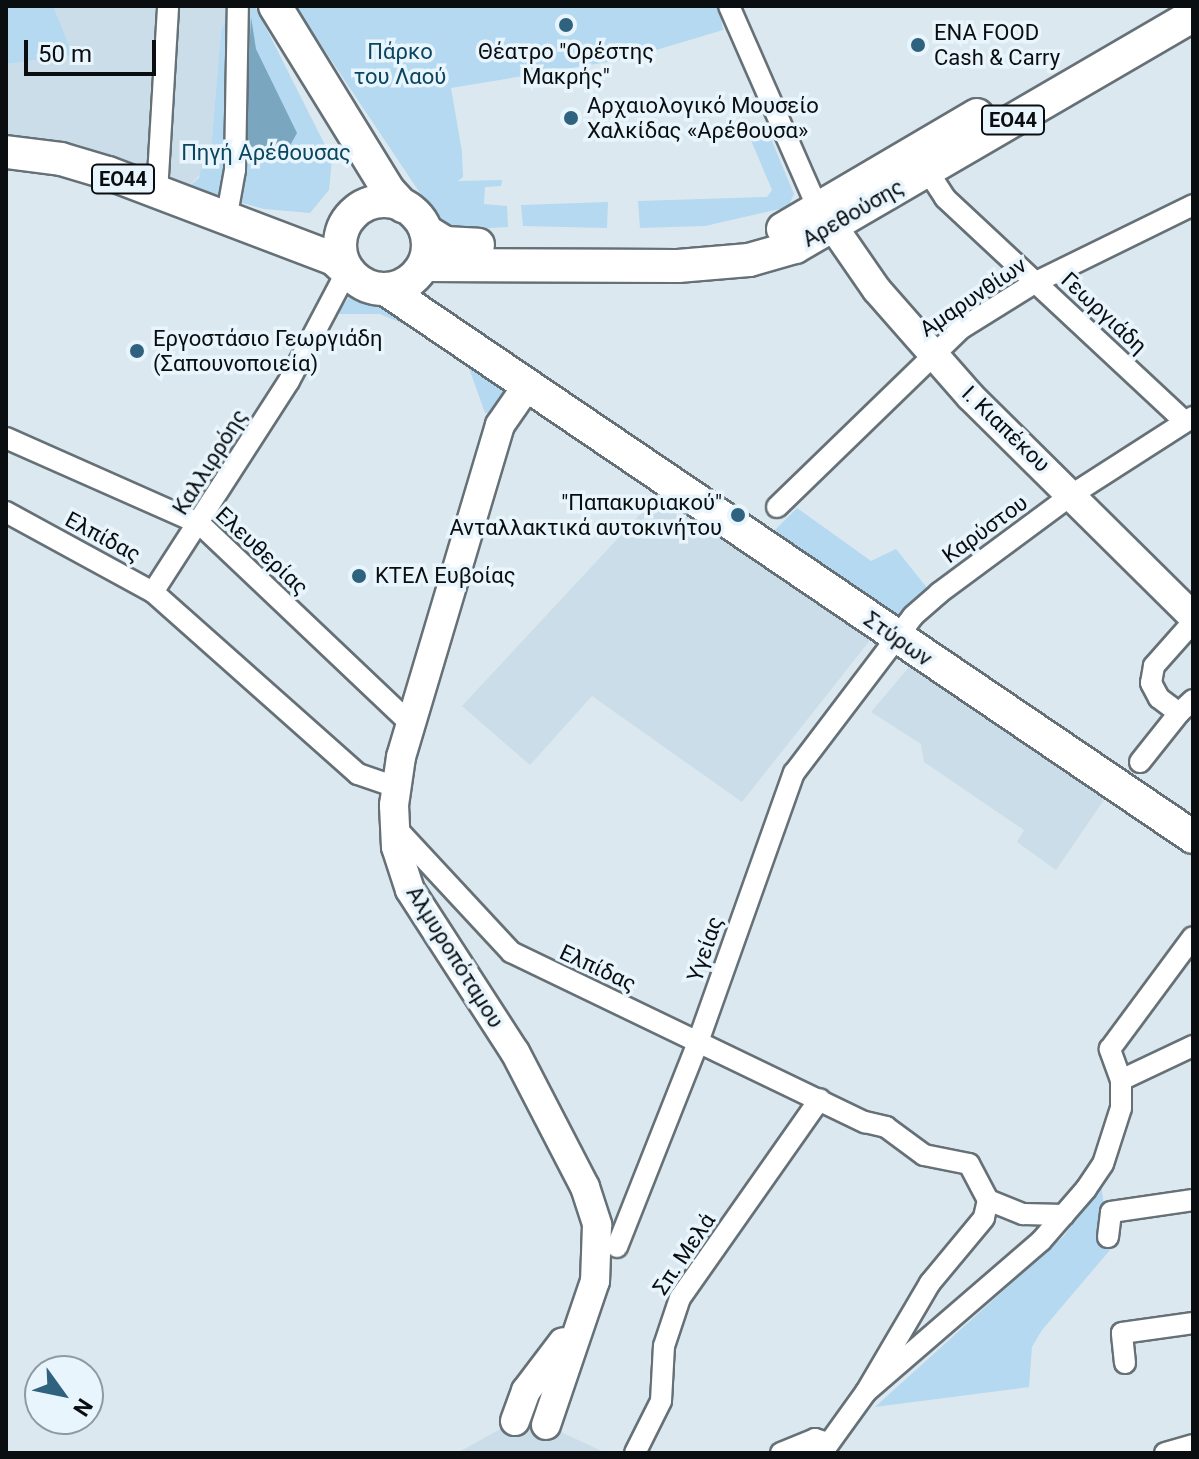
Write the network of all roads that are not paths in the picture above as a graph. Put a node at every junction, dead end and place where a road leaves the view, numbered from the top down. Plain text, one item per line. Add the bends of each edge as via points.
1 (168, 6) edge
2 (238, 6) edge
3 (275, 6) edge
4 (729, 6) edge
5 (1167, 6) edge
6 (1193, 15) edge
7 (300, 52) junction
8 (6, 152) edge
9 (927, 170) junction
10 (157, 193) junction
11 (1193, 205) edge
12 (403, 206) junction
13 (351, 218) junction
14 (827, 220) junction
15 (231, 221) junction
16 (426, 231) junction
17 (420, 270) junction
18 (347, 271) junction
19 (1036, 282) junction
20 (387, 290) junction
21 (932, 353) junction
22 (532, 390) junction
23 (1188, 419) edge
24 (606, 435) junction
25 (6, 438) edge
26 (1073, 494) junction
27 (777, 507) dead end
28 (6, 512) edge
29 (200, 524) junction
30 (153, 592) junction
31 (1193, 619) edge
32 (896, 638) junction
33 (864, 683) joint
34 (1186, 707) edge
35 (411, 724) junction
36 (1140, 762) dead end
37 (396, 787) junction
38 (395, 827) junction
39 (1193, 837) edge
40 (1193, 937) edge
41 (698, 1042) junction
42 (1193, 1046) edge
43 (1121, 1080) junction
44 (820, 1099) junction
45 (988, 1200) junction
46 (1193, 1200) edge
47 (1064, 1215) junction
48 (1108, 1237) dead end
49 (617, 1247) dead end
50 (578, 1322) junction
51 (1193, 1323) edge
52 (1125, 1363) dead end
53 (526, 1391) junction
54 (866, 1392) junction
55 (549, 1414) joint
56 (515, 1421) dead end
57 (1193, 1445) edge
58 (824, 1448) edge
59 (635, 1453) edge
60 (781, 1453) edge
61 (1165, 1453) edge

1 - 10 street
2 - 15 street
3 - 7 main road
4 - 14 street
5 - 14 main road, Αρεθούσης / ΕΟ44
6 - 9 main road, Αρεθούσης / ΕΟ44
7 - 12 main road
7 - 13 main road via 363,190
8 - 10 main road, ΕΟ44 via 61,159
9 - 14 main road, Αρεθούσης / ΕΟ44
9 - 19 street, Γεωργιάδη via 945,198
10 - 15 main road, ΕΟ44
11 - 19 street, Αμαρυνθίων
12 - 13 main road, ΕΟ44 via 381,201
12 - 16 main road, ΕΟ44
13 - 15 main road, ΕΟ44 via 327,235
13 - 18 main road via 339,249
14 - 16 main road, Αρεθούσης / ΕΟ44 via 672,247 473,245 439,242
14 - 17 main road, Αρεθούσης / ΕΟ44 via 749,260
14 - 21 street, Ι. Κιαπέκου via 877,290
15 - 18 main road, ΕΟ44 via 334,259
16 - 17 main road
17 - 20 main road, ΕΟ44
17 - 24 main road, Στύρων via 417,290 428,302 553,389
18 - 20 main road, ΕΟ44 via 364,286
18 - 29 street, Καλλιρρόης via 289,381
19 - 21 street, Αμαρυνθίων
19 - 23 street, Γεωργιάδη
20 - 22 main road, Στύρων
21 - 26 street, Ι. Κιαπέκου
21 - 27 street, Αμαρυνθίων
22 - 24 main road, Στύρων
22 - 35 street, Αλμυροπόταμου via 500,425
23 - 26 street, Καρύστου
24 - 32 main road, Στύρων
25 - 29 street, Ελευθερίας
26 - 31 street, Ι. Κιαπέκου
26 - 32 street, Καρύστου via 939,593
28 - 30 street, Ελπίδας
29 - 30 street, Καλλιρρόης
29 - 35 street, Ελευθερίας
30 - 37 street, Ελπίδας via 358,774
31 - 34 street via 1151,674 1154,691
32 - 33 street, Καρύστου
32 - 39 main road, Στύρων
33 - 41 street, Υγείας via 790,780
34 - 36 street
35 - 37 street, Αλμυροπόταμου
37 - 38 street, Αλμυροπόταμου
38 - 41 street, Ελπίδας via 511,952
38 - 50 street, Αλμυροπόταμου via 410,890 515,1052 585,1187 599,1257
40 - 43 street via 1113,1043 1109,1057
41 - 44 street, Ελπίδας
41 - 49 street, Υγείας
42 - 43 street
43 - 47 street via 1119,1119 1103,1164
44 - 45 street, Ελπίδας via 886,1127 924,1155 969,1164
44 - 59 street, Σπ. Μελά via 680,1298 664,1346 661,1401
45 - 47 street via 1023,1214
45 - 54 street via 984,1218 930,1283
46 - 48 street via 1111,1212
47 - 54 street
50 - 53 street
50 - 55 street
51 - 52 street via 1122,1333
53 - 55 street
53 - 56 street
54 - 58 street
57 - 61 street
58 - 60 street via 815,1439

